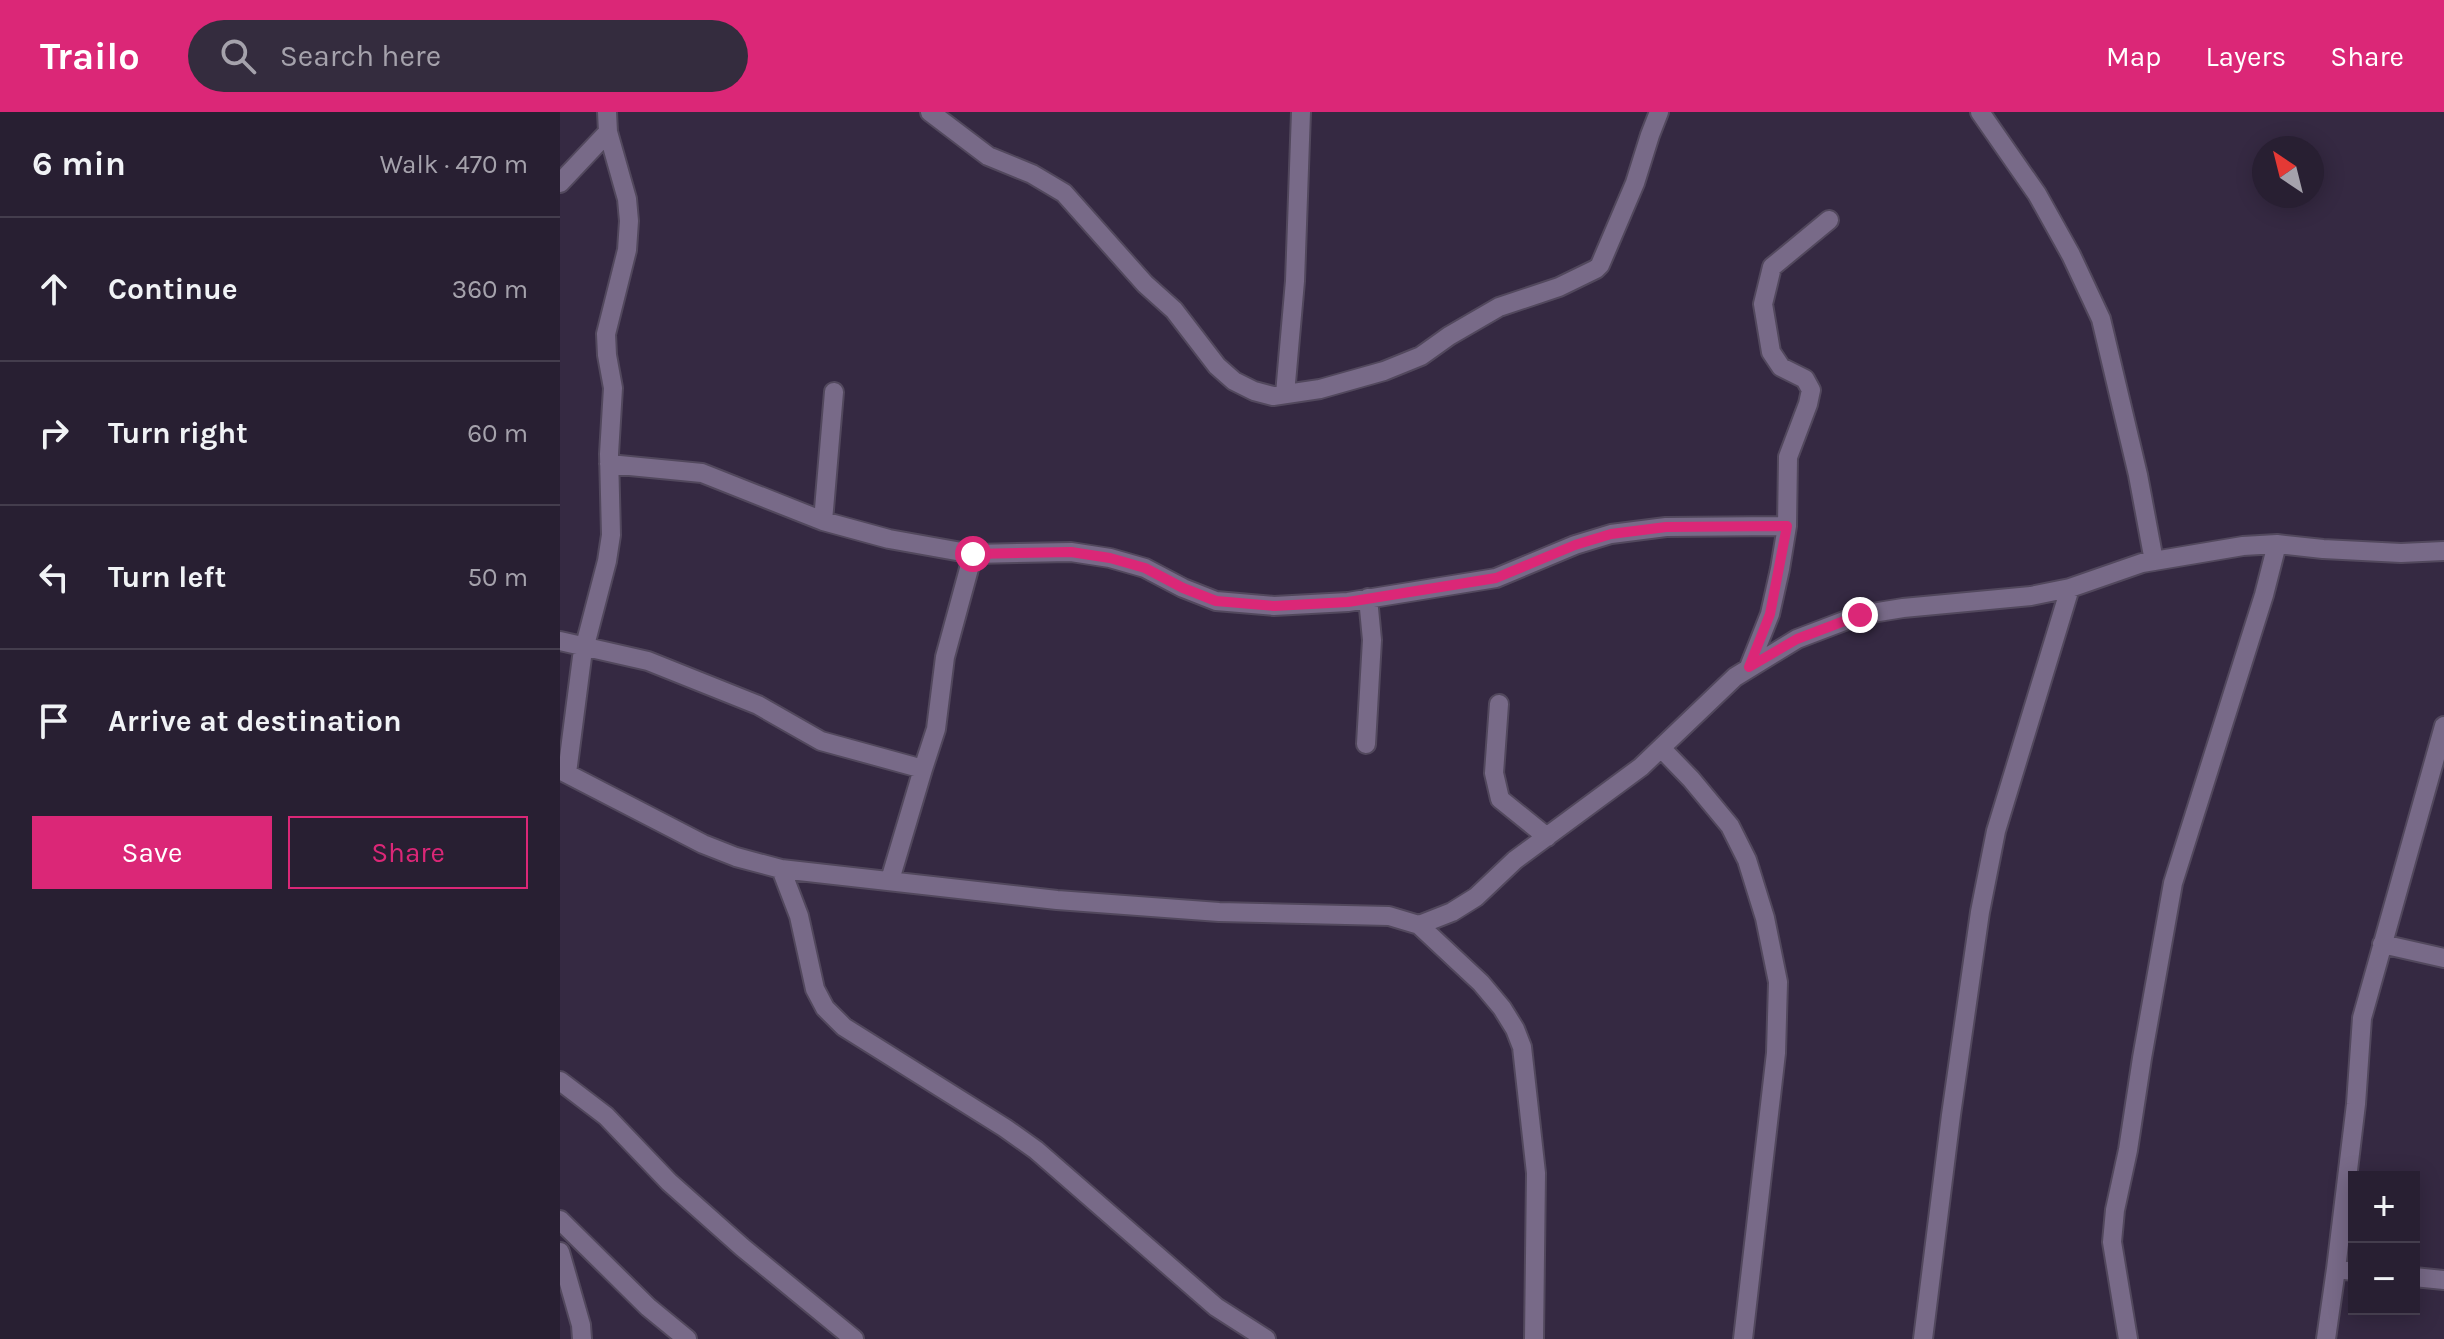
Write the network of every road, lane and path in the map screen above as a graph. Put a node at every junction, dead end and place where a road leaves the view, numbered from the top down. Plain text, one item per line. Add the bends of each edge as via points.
1 (607, 112) edge
2 (930, 112) edge
3 (1301, 112) edge
4 (1659, 112) edge
5 (1980, 112) edge
6 (608, 132) junction
7 (560, 183) edge
8 (1829, 220) dead end
9 (834, 392) dead end
10 (1285, 394) junction
11 (609, 464) junction
12 (823, 521) junction
13 (1787, 526) junction
14 (2277, 544) junction
15 (2444, 551) edge
16 (973, 554) junction
17 (2154, 561) junction
18 (2070, 588) junction
19 (1368, 598) junction
20 (560, 641) edge
21 (585, 646) junction
22 (1749, 667) junction
23 (1499, 704) dead end
24 (2444, 726) edge
25 (1366, 744) dead end
26 (1662, 749) junction
27 (923, 769) junction
28 (563, 772) edge
29 (1547, 837) junction
30 (781, 869) junction
31 (890, 880) junction
32 (1419, 925) junction
33 (2382, 944) junction
34 (2444, 958) edge
35 (560, 1081) edge
36 (560, 1220) edge
37 (560, 1252) edge
38 (2345, 1270) edge
39 (2420, 1278) edge
40 (2444, 1280) edge
41 (582, 1339) edge
42 (687, 1339) edge
43 (854, 1339) edge
44 (1266, 1339) edge
45 (1534, 1339) edge
46 (1743, 1339) edge
47 (1923, 1339) edge
48 (2128, 1339) edge
49 (2326, 1339) edge

1 - 6 street
2 - 10 street via 988,156 1064,193 1234,381 1273,396
3 - 10 street
4 - 10 street via 1635,183 1596,269 1499,307 1421,356 1384,371
5 - 17 street via 2037,194 2101,319
6 - 7 street
6 - 11 street via 629,221 606,334 613,388
8 - 13 street via 1772,267 1763,304 1771,352 1811,390 1788,457
9 - 12 street
11 - 12 street via 702,473
11 - 21 street via 611,535
12 - 16 street
13 - 19 street via 1666,527 1611,534 1496,578
13 - 22 street via 1770,614
14 - 15 street
14 - 17 street
14 - 48 street via 2173,883 2115,1210 2112,1242
16 - 19 street via 1071,552 1110,558 1216,601 1274,606
16 - 27 street
17 - 18 street
18 - 22 street via 1860,615 1797,639
18 - 47 street via 1996,831 1951,1115
19 - 25 street via 1372,640
20 - 21 street
21 - 27 street via 648,661 718,688 821,741
21 - 28 street
22 - 26 street
23 - 29 street via 1494,773 1500,799
24 - 33 street
26 - 29 street
26 - 46 street via 1730,826 1747,860 1778,982 1776,1053
27 - 31 street
28 - 30 street via 703,844
29 - 32 street via 1476,897
30 - 31 street
30 - 44 street via 799,916 815,989 844,1027 1036,1150 1216,1307
31 - 32 street via 1204,911 1389,916
32 - 45 street via 1481,983 1502,1008 1522,1047 1536,1173
33 - 34 street
33 - 38 street via 2362,1018
35 - 43 street via 606,1116 721,1229
36 - 42 street
37 - 41 street
38 - 49 street
39 - 40 street

